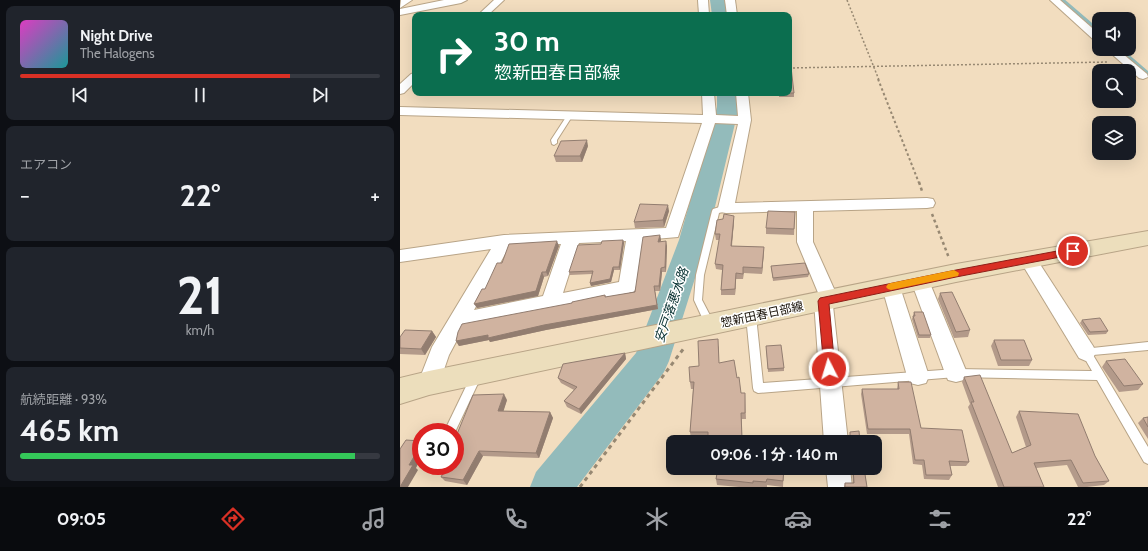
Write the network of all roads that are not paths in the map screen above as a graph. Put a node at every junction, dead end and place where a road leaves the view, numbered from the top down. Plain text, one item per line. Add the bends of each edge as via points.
1 (407, 0) edge
2 (461, 0) edge
3 (499, 0) edge
4 (703, 0) edge
5 (730, 0) edge
6 (1055, 0) edge
7 (400, 5) edge
8 (400, 12) edge
9 (486, 12) edge
10 (704, 12) edge
11 (732, 12) edge
12 (1092, 33) edge
13 (1119, 56) edge
14 (1146, 75) edge
15 (412, 79) edge
16 (400, 90) edge
17 (708, 96) edge
18 (742, 96) edge
19 (400, 111) edge
20 (570, 115) junction
21 (710, 119) junction
22 (745, 120) junction
23 (554, 143) dead end
24 (927, 203) road end
25 (805, 206) junction
26 (726, 208) junction
27 (635, 235) junction
28 (572, 238) junction
29 (1148, 238) edge
30 (504, 241) junction
31 (400, 256) edge
32 (1028, 260) junction
33 (920, 281) junction
34 (891, 287) junction
35 (827, 300) junction
36 (550, 304) junction
37 (751, 316) junction
38 (457, 321) junction
39 (705, 326) junction
40 (1148, 346) edge
41 (1086, 352) junction
42 (956, 373) junction
43 (477, 374) junction
44 (918, 376) junction
45 (1100, 376) junction
46 (429, 383) junction
47 (830, 383) junction
48 (400, 391) edge
49 (453, 423) edge
50 (835, 435) edge
51 (1148, 458) edge
52 (839, 475) edge
53 (840, 487) edge

1 - 7 street
2 - 8 street
3 - 9 street
4 - 10 street
5 - 11 street
6 - 12 street
13 - 14 street
15 - 16 street
17 - 21 street
18 - 22 street
19 - 20 street
20 - 21 street
20 - 23 lane
21 - 22 street
21 - 27 street via 672,233
22 - 26 street
24 - 25 street
25 - 26 street
25 - 35 street via 805,242
26 - 39 lane via 716,211 700,275 698,300
27 - 28 street
27 - 36 street via 627,287
28 - 30 street
28 - 36 street
29 - 32 main road, 惣新田春日部線
30 - 31 street
30 - 38 street
32 - 33 main road, 惣新田春日部線
32 - 41 street
33 - 34 main road, 惣新田春日部線
33 - 42 street
34 - 35 main road, 惣新田春日部線
34 - 44 street
35 - 37 main road, 惣新田春日部線
35 - 47 street
36 - 38 street
37 - 39 main road, 惣新田春日部線
37 - 47 lane via 758,388
38 - 46 street via 438,353
39 - 43 main road, 惣新田春日部線
40 - 41 lane
41 - 45 lane
42 - 44 lane
42 - 45 lane
43 - 46 main road, 惣新田春日部線
43 - 49 lane
44 - 47 lane
45 - 51 lane
46 - 48 main road, 惣新田春日部線
47 - 50 street
52 - 53 street

